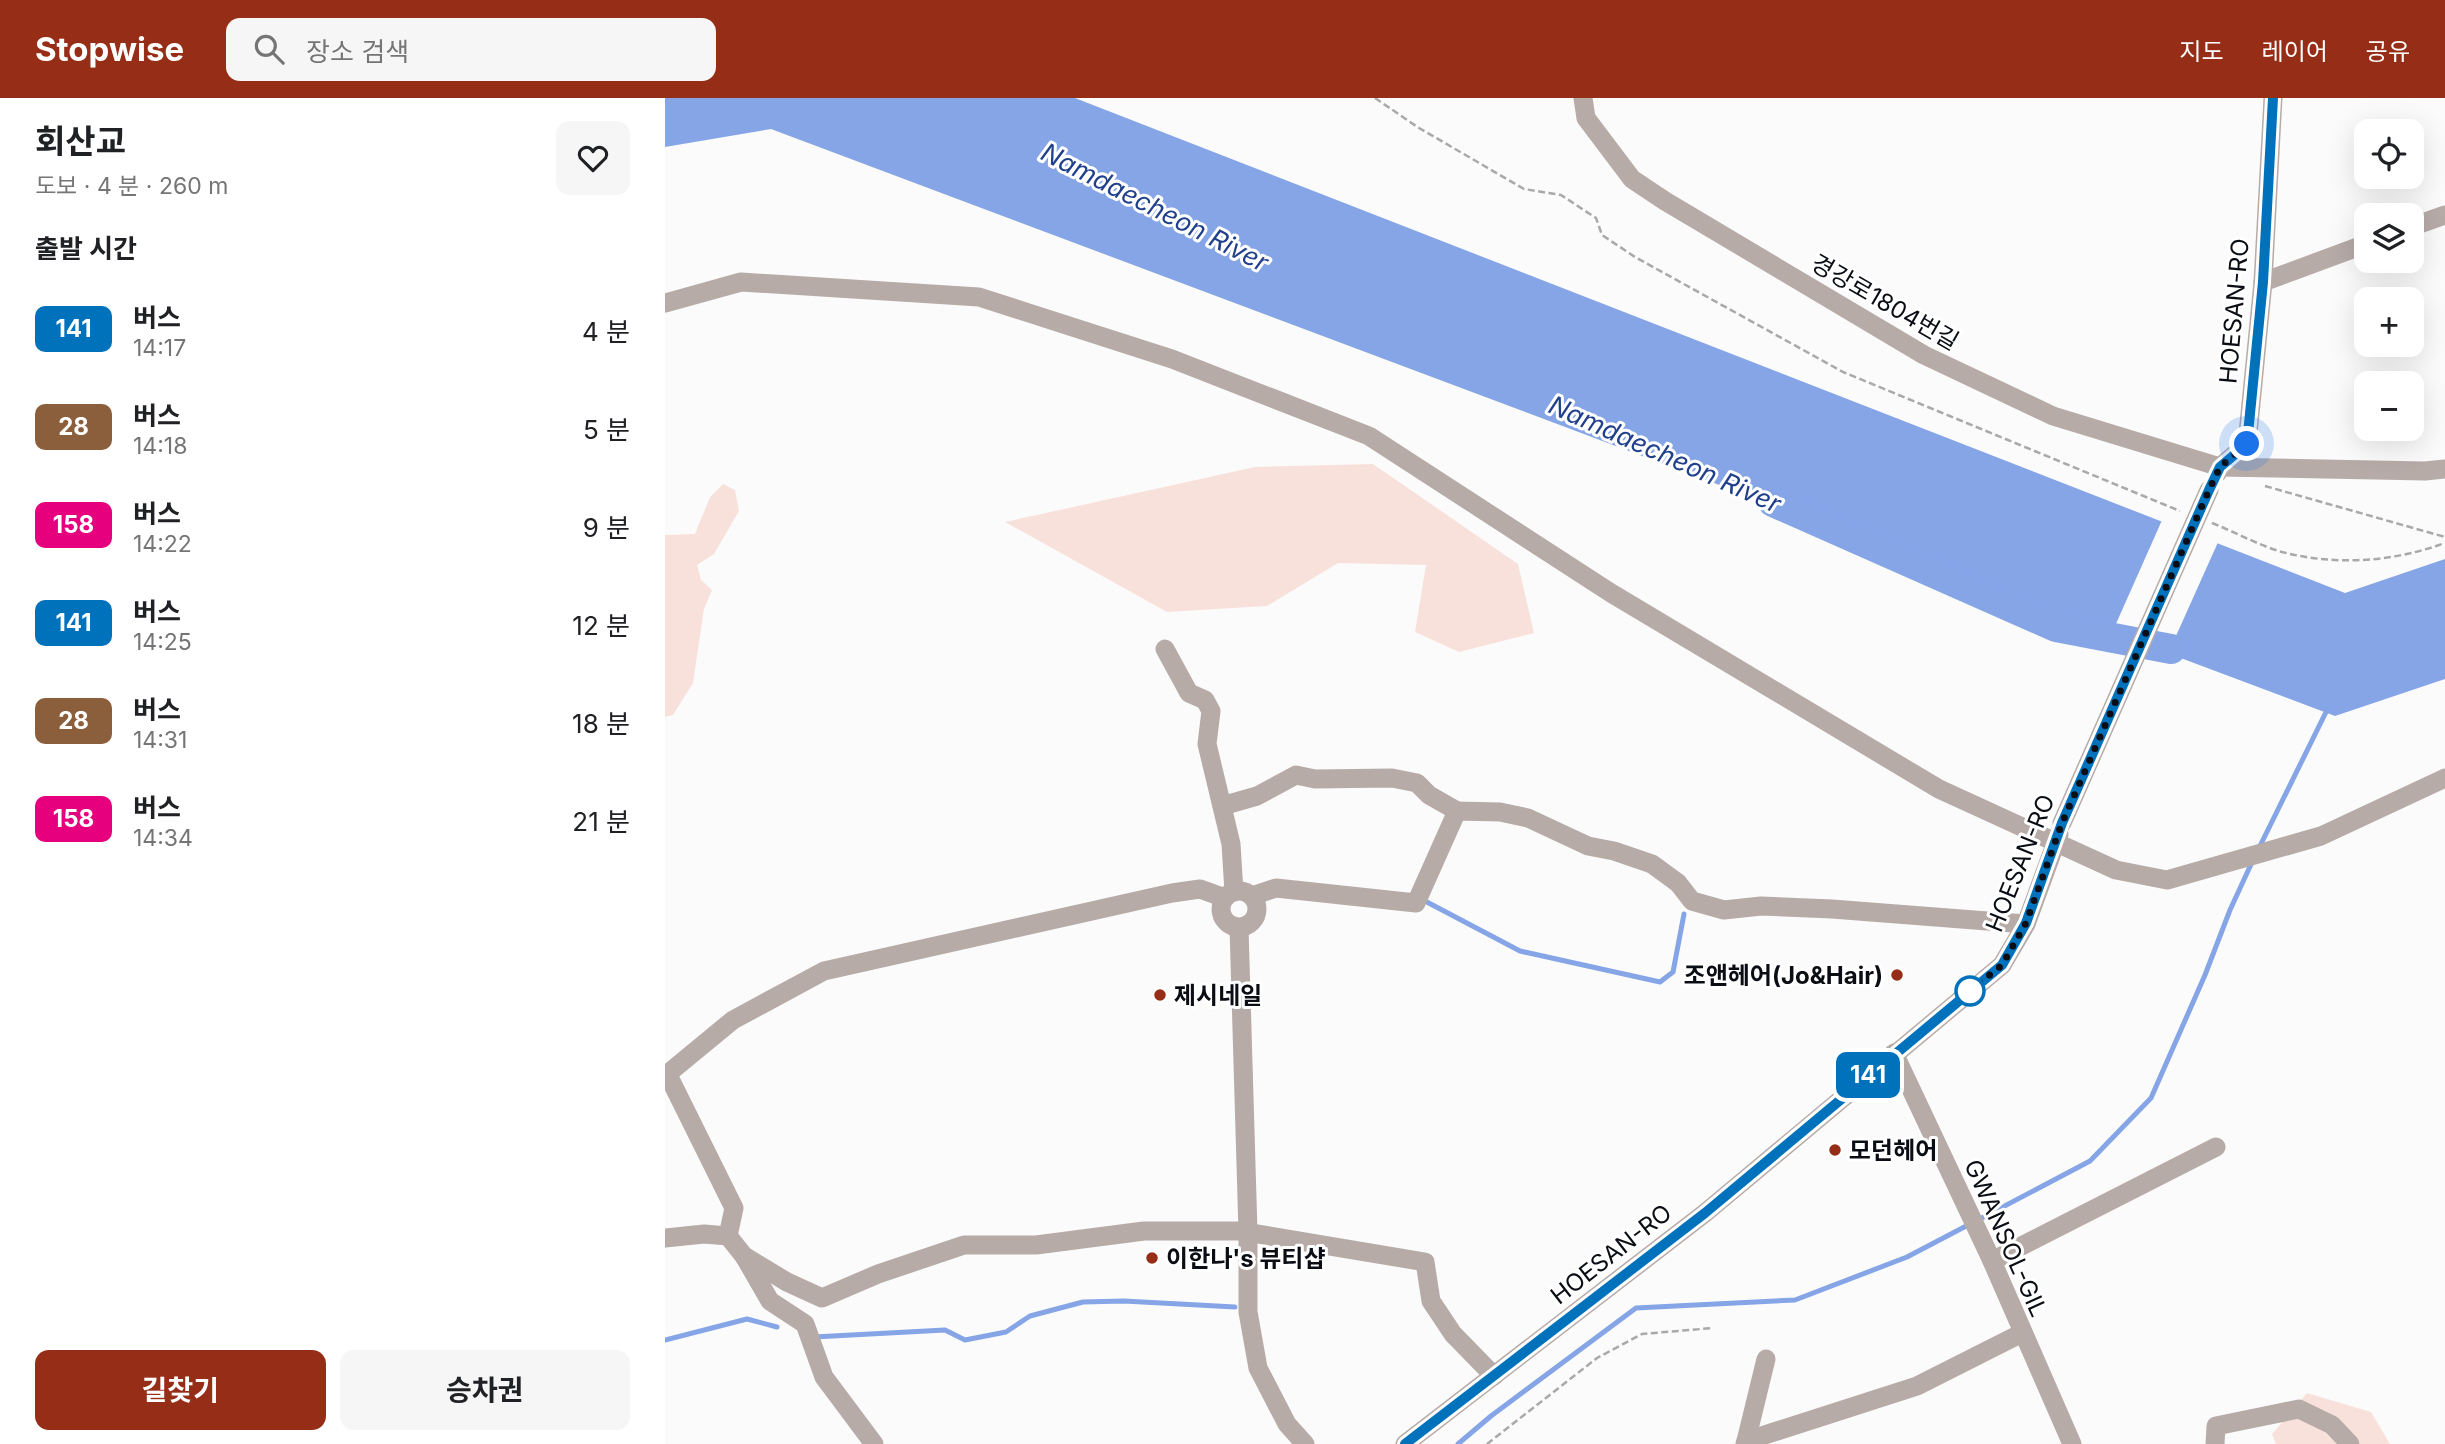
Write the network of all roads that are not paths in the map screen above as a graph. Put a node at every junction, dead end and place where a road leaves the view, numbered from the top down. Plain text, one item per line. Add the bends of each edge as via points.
1 (1583, 98) edge
2 (2273, 98) edge
3 (2445, 215) edge
4 (2424, 222) edge
5 (2354, 248) edge
6 (2263, 282) junction
7 (665, 303) edge
8 (2220, 467) junction
9 (2445, 469) edge
10 (1165, 649) dead end
11 (2445, 778) edge
12 (1222, 806) junction
13 (1457, 811) junction
14 (2056, 844) junction
15 (1237, 895) junction
16 (2026, 923) junction
17 (1239, 928) junction
18 (1895, 1053) junction
19 (667, 1075) edge
20 (2216, 1147) dead end
21 (1248, 1232) junction
22 (728, 1236) junction
23 (665, 1238) edge
24 (744, 1256) junction
25 (1992, 1262) junction
26 (2022, 1334) junction
27 (1766, 1359) dead end
28 (1494, 1376) junction
29 (1745, 1443) edge
30 (874, 1444) edge
31 (1305, 1444) edge
32 (1405, 1444) edge
33 (2072, 1444) edge
34 (2215, 1444) edge
35 (2350, 1444) edge

1 - 8 street, 경강로1804번길 via 1586,118 1632,179 1924,355 2053,415
2 - 6 street, HOESAN-RO
3 - 4 street
5 - 6 street
6 - 8 street, HOESAN-RO via 2247,444
7 - 14 street via 741,282 979,297 1184,364 1369,436 1611,593 1939,789
8 - 9 street, 경강로1804번길
8 - 14 street, HOESAN-RO, bridge
10 - 12 street via 1189,693 1205,700 1211,711 1207,744
11 - 14 street via 2321,836 2167,880 2116,870
12 - 13 street via 1257,796 1296,775 1417,783
12 - 15 street
13 - 15 street via 1416,903 1276,888
13 - 16 street via 1500,811 1528,818 1588,846 1652,864 1678,883 1692,901 1724,910 1761,906 1832,909
14 - 16 street, HOESAN-RO
15 - 17 street via 1221,909 1229,924
15 - 17 street via 1256,901 1257,913 1251,923
15 - 19 street via 1200,889 1171,893 824,971 733,1020
16 - 18 street, HOESAN-RO via 2002,965
17 - 21 street
18 - 25 street, GWANSOL-GIL
18 - 28 street, HOESAN-RO via 1705,1213
19 - 22 street via 734,1208
20 - 25 street
21 - 24 street via 1143,1231 1036,1245 964,1245 822,1298
21 - 28 street via 1425,1262 1431,1301 1454,1334
21 - 31 street via 1248,1312 1258,1368 1287,1423
22 - 23 street
22 - 24 street
24 - 30 street via 771,1301 805,1324 824,1377
25 - 26 street, GWANSOL-GIL
26 - 29 street via 1917,1386
26 - 33 street, GWANSOL-GIL
27 - 29 street
28 - 32 street, HOESAN-RO
34 - 35 street via 2215,1426 2299,1409 2332,1425

